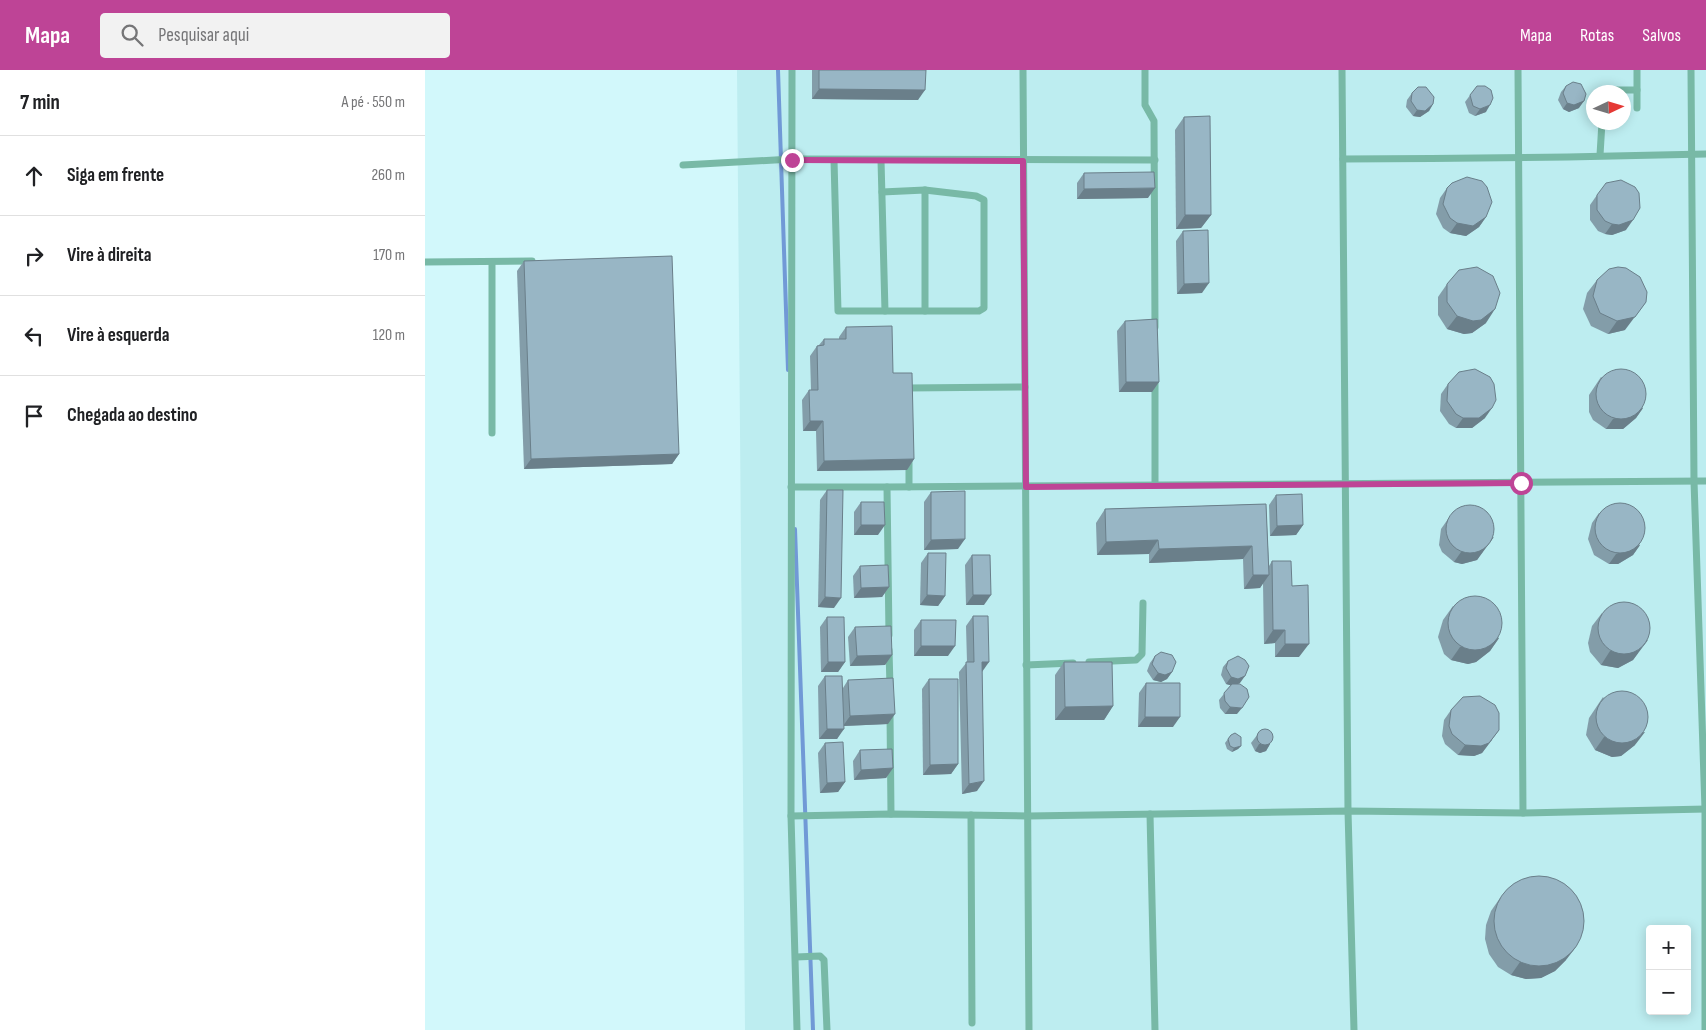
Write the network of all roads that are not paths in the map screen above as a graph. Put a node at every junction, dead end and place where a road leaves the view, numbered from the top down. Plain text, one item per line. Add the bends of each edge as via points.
1 (792, 70) edge
2 (1023, 70) edge
3 (1145, 70) edge
4 (1342, 70) edge
5 (1518, 70) edge
6 (1637, 70) edge
7 (1691, 70) edge
8 (1631, 90) edge
9 (1637, 90) junction
10 (1637, 108) dead end
11 (1602, 130) edge
12 (1691, 154) junction
13 (1706, 154) edge
14 (1600, 155) junction
15 (1343, 159) junction
16 (1518, 159) junction
17 (792, 160) junction
18 (834, 160) junction
19 (881, 160) junction
20 (1155, 160) junction
21 (1023, 161) junction
22 (683, 166) dead end
23 (925, 190) junction
24 (882, 192) junction
25 (541, 261) edge
26 (425, 262) edge
27 (492, 262) junction
28 (885, 311) junction
29 (925, 311) junction
30 (1155, 337) edge
31 (1155, 367) edge
32 (1025, 387) junction
33 (907, 404) edge
34 (492, 432) dead end
35 (908, 448) edge
36 (1694, 481) junction
37 (1706, 481) edge
38 (1521, 483) junction
39 (1345, 484) junction
40 (1155, 485) junction
41 (791, 487) junction
42 (887, 487) junction
43 (909, 487) junction
44 (1026, 487) junction
45 (1143, 603) dead end
46 (1026, 665) junction
47 (890, 695) edge
48 (890, 705) edge
49 (1705, 809) edge
50 (1348, 811) junction
51 (1523, 813) junction
52 (891, 814) junction
53 (1150, 814) junction
54 (971, 815) junction
55 (791, 816) junction
56 (1028, 816) junction
57 (796, 957) junction
58 (972, 1023) dead end
59 (797, 1030) edge
60 (827, 1030) edge
61 (1029, 1030) edge
62 (1155, 1030) edge
63 (1354, 1030) edge
64 (1705, 1030) edge

1 - 17 lane
2 - 21 lane
3 - 20 lane via 1145,105 1154,121
4 - 15 lane
5 - 16 lane
6 - 9 lane
7 - 12 lane
8 - 9 lane
9 - 10 lane
11 - 14 lane
12 - 13 lane
12 - 14 lane
12 - 36 lane
14 - 16 lane
15 - 16 lane
15 - 39 lane
16 - 38 lane
17 - 18 lane
17 - 22 lane
17 - 41 lane
18 - 19 lane
18 - 28 lane via 838,311
19 - 21 lane
19 - 24 lane
20 - 21 lane
20 - 30 lane
21 - 32 lane
23 - 24 lane
23 - 29 lane
23 - 29 lane via 985,200 985,220 984,308 979,311
24 - 28 lane
25 - 27 lane
26 - 27 lane
27 - 34 lane
28 - 29 lane
31 - 40 lane
32 - 33 lane via 907,388
32 - 44 lane
35 - 43 lane
36 - 37 lane
36 - 38 lane
36 - 49 lane
38 - 39 lane
38 - 51 lane
39 - 40 lane
39 - 50 lane
40 - 44 lane
41 - 42 lane
41 - 55 lane
42 - 43 lane
42 - 47 lane
43 - 44 lane
44 - 46 lane
45 - 46 lane via 1141,654 1136,660
46 - 56 lane
48 - 52 lane
49 - 51 lane
49 - 64 lane
50 - 51 lane
50 - 53 lane
50 - 63 lane
52 - 54 lane
52 - 55 lane
53 - 56 lane
53 - 62 lane
54 - 56 lane
54 - 58 lane
55 - 57 lane
56 - 61 lane
57 - 59 lane
57 - 60 lane via 820,956 824,960

